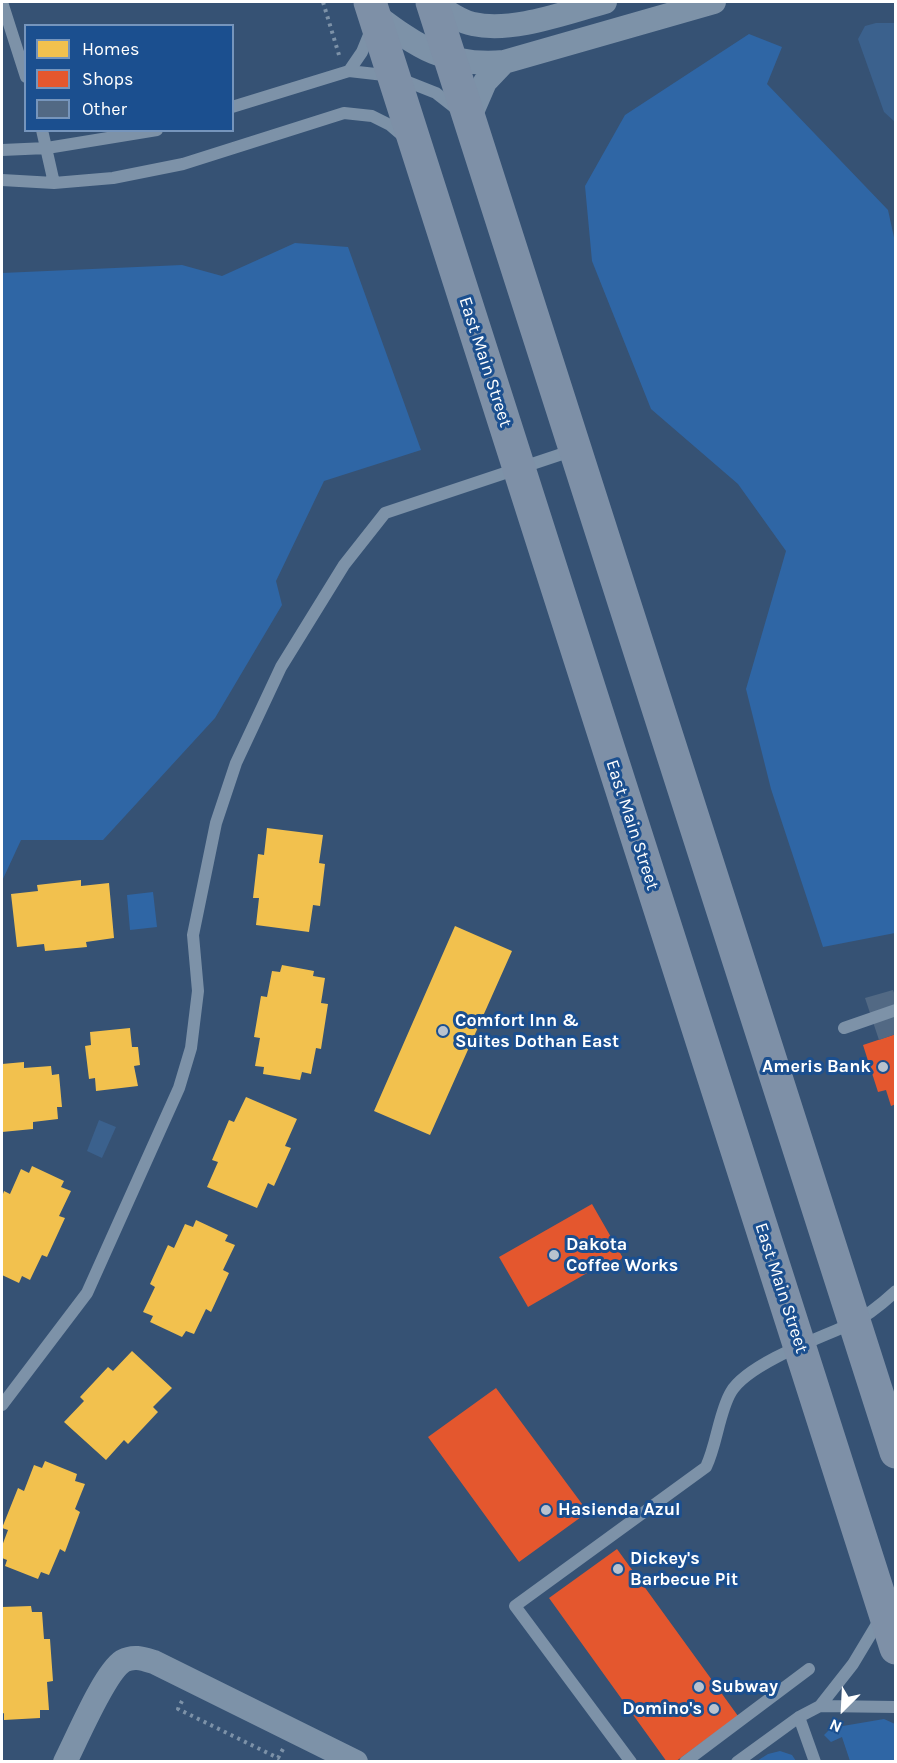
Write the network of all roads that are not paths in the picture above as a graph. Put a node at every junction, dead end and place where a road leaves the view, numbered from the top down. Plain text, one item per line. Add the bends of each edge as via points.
1 (2, 2) edge
2 (432, 2) edge
3 (605, 2) edge
4 (714, 2) edge
5 (372, 8) edge
6 (450, 59) junction
7 (504, 62) junction
8 (24, 71) edge
9 (349, 71) junction
10 (393, 76) junction
11 (234, 106) edge
12 (470, 119) junction
13 (43, 132) edge
14 (145, 132) edge
15 (415, 146) junction
16 (47, 148) junction
17 (2, 150) edge
18 (2, 180) edge
19 (54, 183) junction
20 (575, 450) junction
21 (519, 468) junction
22 (896, 1010) edge
23 (844, 1028) dead end
24 (896, 1291) edge
25 (853, 1323) junction
26 (799, 1345) junction
27 (2, 1405) edge
28 (896, 1452) edge
29 (884, 1613) junction
30 (896, 1648) edge
31 (809, 1669) dead end
32 (819, 1706) junction
33 (896, 1707) edge
34 (799, 1717) junction
35 (65, 1761) edge
36 (356, 1761) edge
37 (632, 1761) edge
38 (685, 1761) edge
39 (737, 1761) edge
40 (815, 1761) edge

1 - 8 lane
2 - 3 street via 473,24 503,27
2 - 6 highway
4 - 7 street
5 - 6 street via 409,41
5 - 9 lane via 369,36
5 - 10 highway, East Main Street
6 - 7 street via 485,64
6 - 12 highway
7 - 12 street via 485,82
9 - 10 lane
9 - 11 lane
10 - 12 lane via 436,93
10 - 15 highway, East Main Street
12 - 20 highway
13 - 16 lane
14 - 16 lane
15 - 19 lane via 390,124 372,116 344,113 183,164 113,178
15 - 21 highway, East Main Street
16 - 17 lane
16 - 19 lane
18 - 19 lane
20 - 21 lane
20 - 25 highway
21 - 26 highway, East Main Street
21 - 27 lane via 385,513 344,565 281,667 236,763 216,823 193,935 198,991 190,1048 178,1088 87,1293
22 - 23 lane
24 - 25 lane
25 - 26 lane
25 - 28 highway
26 - 29 highway, East Main Street
26 - 37 lane via 744,1378 731,1392 706,1467 515,1606
29 - 30 highway, East Main Street
29 - 32 lane via 854,1664
31 - 38 lane
32 - 33 lane
32 - 34 lane
34 - 39 lane
34 - 40 lane
35 - 36 street via 110,1675 125,1660 138,1657

